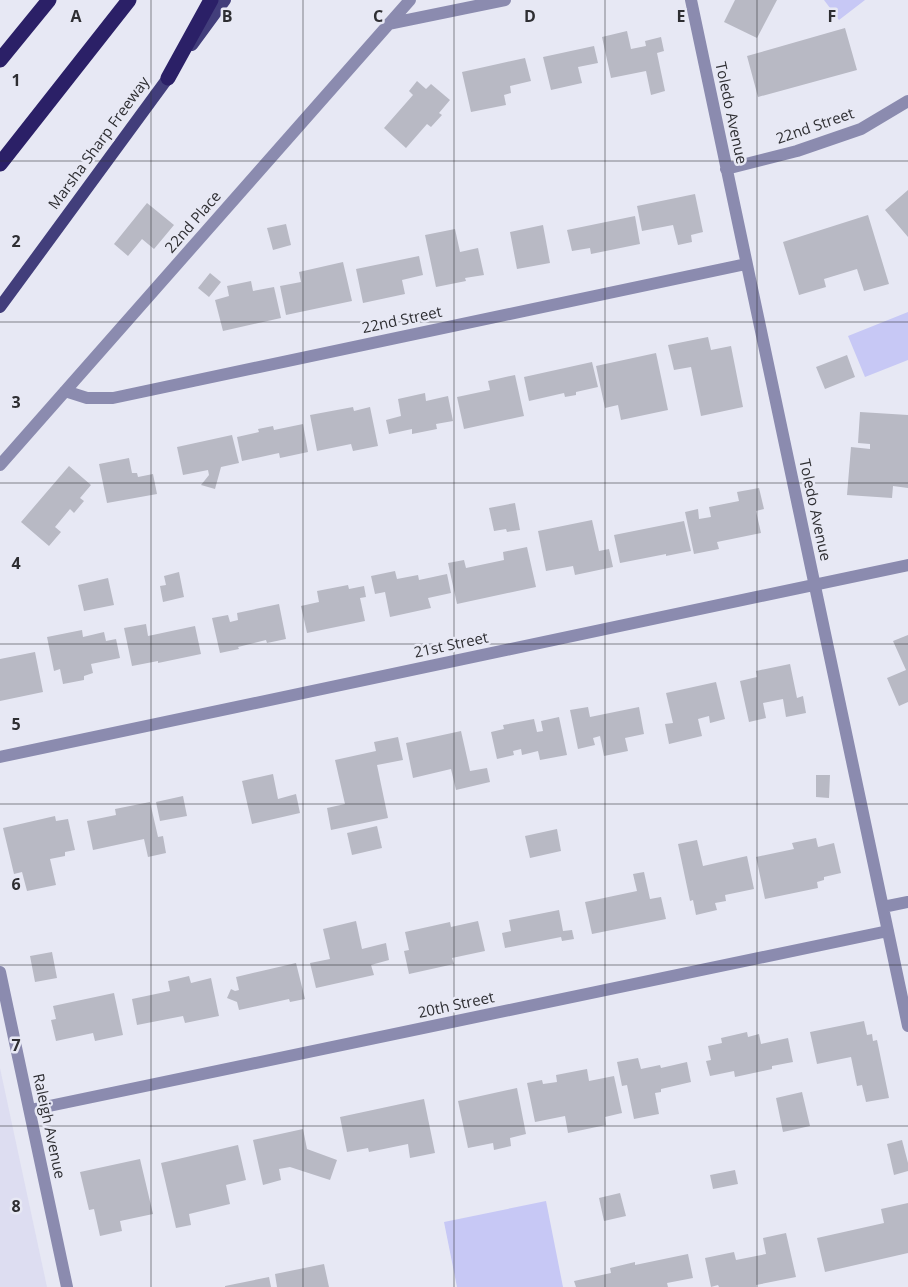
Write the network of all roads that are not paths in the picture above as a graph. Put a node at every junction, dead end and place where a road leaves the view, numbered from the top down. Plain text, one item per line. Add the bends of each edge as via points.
1 (48, 0) edge
2 (129, 0) edge
3 (211, 0) edge
4 (225, 0) edge
5 (410, 0) edge
6 (505, 0) edge
7 (691, 0) edge
8 (388, 24) junction
9 (0, 60) edge
10 (168, 78) junction
11 (908, 101) edge
12 (0, 164) edge
13 (726, 169) junction
14 (746, 264) junction
15 (0, 307) edge
16 (65, 392) junction
17 (0, 465) edge
18 (908, 565) edge
19 (814, 585) junction
20 (0, 757) edge
21 (908, 902) edge
22 (883, 907) junction
23 (888, 931) junction
24 (0, 972) edge
25 (908, 1026) edge
26 (30, 1110) junction
27 (67, 1287) edge

1 - 9 highway
2 - 12 highway
3 - 10 highway
4 - 10 main road, Marsha Sharp Freeway
5 - 8 street, 22nd Place
6 - 8 street
7 - 13 street, Toledo Avenue
8 - 16 street, 22nd Place
10 - 15 main road, Marsha Sharp Freeway
11 - 13 street, 22nd Street via 861,129 797,151
13 - 14 street, Toledo Avenue
14 - 16 street, 22nd Street via 113,398 87,398
14 - 19 street, Toledo Avenue
16 - 17 street, 22nd Place
18 - 19 street, 21st Street
19 - 20 street, 21st Street
19 - 22 street, Toledo Avenue
21 - 22 street
22 - 23 street, Toledo Avenue
23 - 25 street, Toledo Avenue
23 - 26 street, 20th Street
24 - 26 street, Raleigh Avenue
26 - 27 street, Raleigh Avenue

